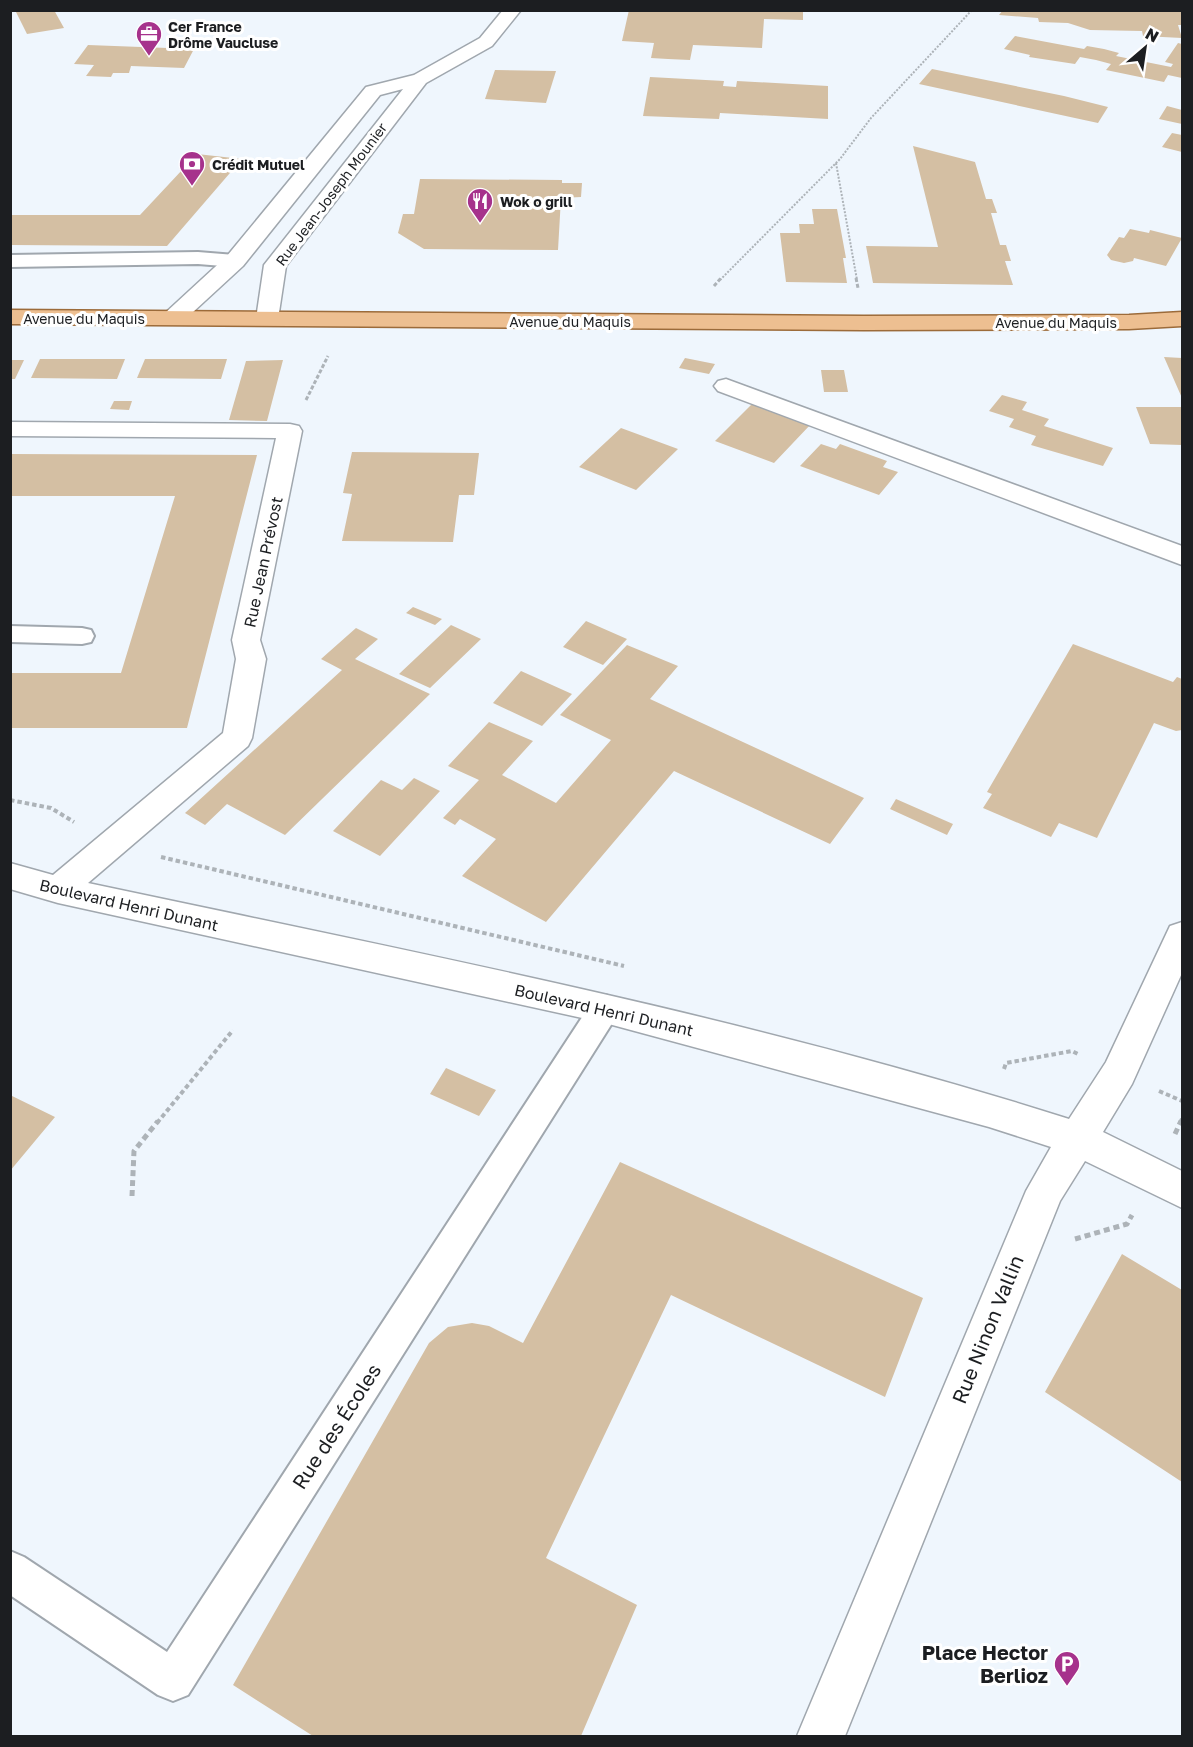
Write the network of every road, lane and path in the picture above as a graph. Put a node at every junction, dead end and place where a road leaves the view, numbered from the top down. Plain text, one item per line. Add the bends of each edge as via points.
1 (513, 10) edge
2 (972, 10) edge
3 (420, 79) junction
4 (836, 162) junction
5 (10, 261) edge
6 (235, 261) junction
7 (275, 265) junction
8 (10, 318) edge
9 (172, 319) junction
10 (267, 319) junction
11 (1182, 319) edge
12 (351, 320) junction
13 (713, 322) junction
14 (1129, 322) junction
15 (864, 323) junction
16 (1182, 325) edge
17 (726, 386) dead end
18 (10, 429) edge
19 (290, 431) junction
20 (1182, 556) edge
21 (10, 634) edge
22 (82, 636) dead end
23 (10, 876) edge
24 (58, 890) junction
25 (1182, 936) edge
26 (605, 1008) junction
27 (233, 1030) dead end
28 (1078, 1139) junction
29 (1182, 1190) edge
30 (132, 1196) dead end
31 (10, 1571) edge
32 (821, 1737) edge

1 - 3 street, Rue Jean-Joseph Mounier via 486,42
2 - 4 path via 871,118
3 - 6 street, Rue Jean-Joseph Mounier via 373,91
3 - 7 street, Rue Jean-Joseph Mounier
4 - 13 path via 713,287
4 - 15 path
5 - 6 lane
6 - 7 street
6 - 9 street, Rue Jean-Joseph Mounier
7 - 10 street, Rue Jean-Joseph Mounier
8 - 9 main road, Avenue du Maquis
9 - 10 main road, Avenue du Maquis
10 - 12 main road, Avenue du Maquis
11 - 14 main road, Avenue du Maquis
12 - 13 main road, Avenue du Maquis
12 - 19 path via 336,340
13 - 15 main road, Avenue du Maquis
14 - 15 main road, Avenue du Maquis
14 - 16 main road, Avenue du Maquis
17 - 20 street
18 - 19 street
19 - 24 street, Rue Jean Prévost via 246,640 251,659 237,738
21 - 22 lane
23 - 24 street, Boulevard Henri Dunant
24 - 26 street, Boulevard Henri Dunant
25 - 28 street, Rue Ninon Vallin via 1119,1073
26 - 28 street, Boulevard Henri Dunant via 989,1110
26 - 31 lane, Rue des Écoles via 173,1680
27 - 30 path via 134,1151
28 - 29 street, Boulevard Henri Dunant
28 - 32 street, Rue Ninon Vallin via 1032,1219

